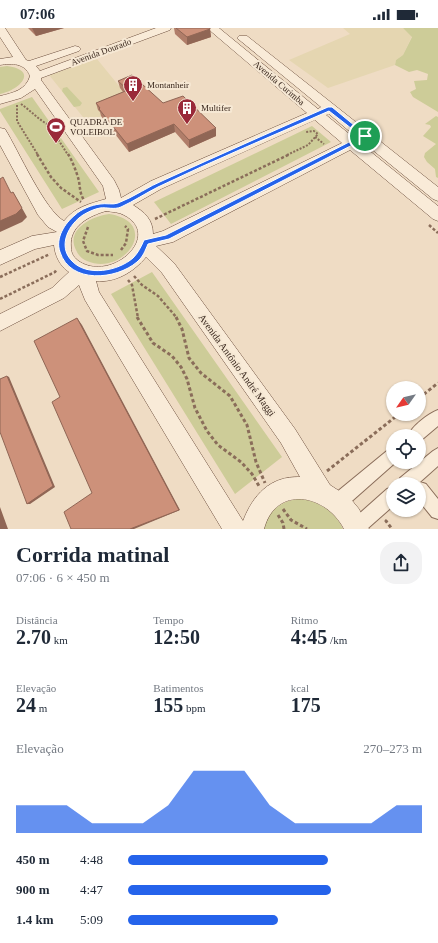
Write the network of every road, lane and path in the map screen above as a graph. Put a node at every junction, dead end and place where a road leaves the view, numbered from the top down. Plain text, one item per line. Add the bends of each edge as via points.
1 (140, 28) edge
2 (166, 28) edge
3 (212, 28) edge
4 (231, 28) edge
5 (0, 29) edge
6 (0, 62) edge
7 (25, 63) junction
8 (35, 78) junction
9 (14, 97) junction
10 (0, 100) edge
11 (324, 111) junction
12 (0, 132) edge
13 (302, 133) dead end
14 (358, 140) junction
15 (438, 195) edge
16 (88, 210) junction
17 (117, 211) junction
18 (438, 215) edge
19 (144, 222) junction
20 (426, 223) dead end
21 (64, 233) junction
22 (438, 233) edge
23 (146, 244) junction
24 (55, 254) dead end
25 (0, 258) edge
26 (60, 265) dead end
27 (124, 267) junction
28 (84, 272) junction
29 (0, 277) edge
30 (0, 298) edge
31 (0, 323) edge
32 (438, 383) edge
33 (426, 392) edge
34 (438, 417) edge
35 (392, 421) edge
36 (423, 429) edge
37 (438, 456) edge
38 (386, 459) edge
39 (421, 477) edge
40 (328, 488) junction
41 (269, 499) junction
42 (426, 499) edge
43 (386, 501) edge
44 (438, 511) edge
45 (386, 521) dead end
46 (357, 528) edge
47 (234, 529) edge
48 (252, 529) edge
49 (284, 529) edge
50 (307, 529) edge
51 (392, 529) edge

1 - 7 street, Avenida Dourado
2 - 8 street, Avenida Dourado
3 - 11 street, Avenida Curimba
4 - 11 street, Avenida Curimba
5 - 7 street
6 - 7 street
7 - 8 street via 33,69
8 - 9 street via 25,91
8 - 17 street via 109,184
9 - 10 street
9 - 16 path via 17,121 51,177
9 - 16 path via 48,126 73,162 73,170 80,182 79,194
11 - 14 street, Avenida Curimba
11 - 17 street via 156,185
12 - 21 street via 43,211
13 - 19 path via 314,131 318,134 308,145 162,217
14 - 15 street, Avenida Curimba
14 - 18 street, Avenida Curimba
14 - 23 street via 167,237
16 - 17 street
16 - 21 street via 77,216
16 - 27 path via 91,222 84,234 82,243 85,248 96,256 113,255
17 - 19 street via 134,211
17 - 27 path via 128,229 128,237 117,253
19 - 23 street via 147,232
20 - 22 path
21 - 25 street via 32,243
21 - 28 street via 62,251 65,258
23 - 27 street via 138,257
23 - 40 street, Avenida Antônio André Maggi via 168,268
24 - 29 path via 48,254
26 - 30 path via 54,272
27 - 28 street via 98,274
27 - 41 path via 132,286 137,318 153,342 172,356 181,367 202,424 218,445 252,474
27 - 41 path via 142,285 158,296 177,318 189,358 201,373 230,396 240,411
28 - 31 street via 58,293
28 - 47 street via 91,294
32 - 33 path
34 - 36 street
35 - 40 path
37 - 39 street
38 - 40 street
40 - 41 street via 287,489
40 - 46 street, Avenida Antônio André Maggi
41 - 48 street via 257,515
41 - 49 path
41 - 50 path via 277,502 291,520
42 - 44 street
43 - 46 street
45 - 51 path

